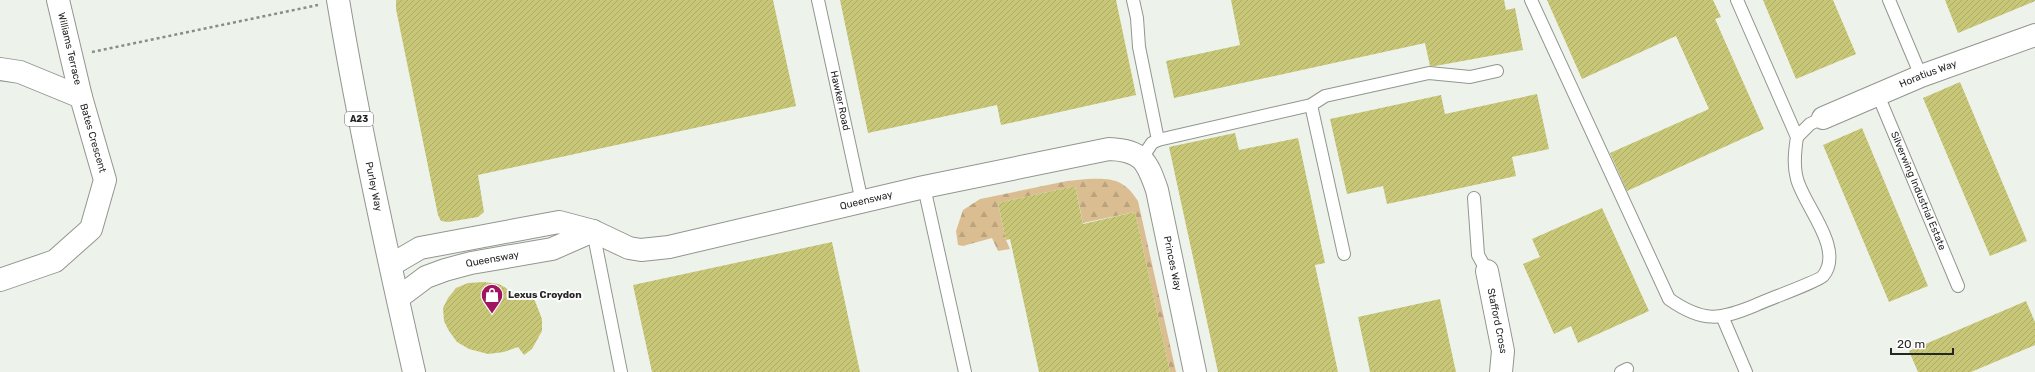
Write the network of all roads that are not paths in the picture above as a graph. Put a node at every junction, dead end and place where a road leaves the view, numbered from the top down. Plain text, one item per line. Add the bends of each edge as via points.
1 (58, 0) edge
2 (818, 0) edge
3 (1133, 0) edge
4 (1531, 0) edge
5 (1737, 0) edge
6 (1889, 0) edge
7 (338, 1) edge
8 (2035, 36) edge
9 (0, 69) edge
10 (1497, 71) dead end
11 (1921, 76) junction
12 (1878, 95) junction
13 (81, 97) junction
14 (1311, 105) junction
15 (1823, 118) joint
16 (1797, 136) junction
17 (1158, 140) junction
18 (1142, 158) junction
19 (924, 188) junction
20 (1474, 198) dead end
21 (862, 202) junction
22 (593, 231) junction
23 (1344, 254) dead end
24 (391, 265) junction
25 (1487, 272) joint
26 (0, 280) edge
27 (1958, 286) dead end
28 (398, 298) junction
29 (1722, 316) junction
30 (414, 372) edge
31 (621, 372) edge
32 (964, 372) edge
33 (1195, 372) edge
34 (1501, 372) edge
35 (1746, 372) edge

1 - 13 main road, Williams Terrace
2 - 21 lane, Hawker Road
3 - 17 lane via 1137,18 1138,47
4 - 29 lane via 1669,299 1685,310 1704,317
5 - 16 lane
6 - 11 lane
7 - 24 main road, Purley Way / A23 via 374,195
8 - 11 main road, Horatius Way
9 - 13 main road, Bates Crescent via 20,72
10 - 14 lane via 1470,77 1429,73 1325,96
11 - 12 main road, Horatius Way
12 - 15 main road, Horatius Way
12 - 27 lane, Silverwing Industrial Estate
13 - 26 main road, Bates Crescent via 105,180 91,229 54,261
14 - 17 lane
14 - 23 lane
15 - 16 lane via 1810,124
16 - 29 lane via 1797,179 1830,248 1830,263 1822,277 1735,314
17 - 18 lane via 1152,143
18 - 19 main road, Queensway via 1134,152 1109,149
18 - 33 main road, Princes Way via 1149,168 1157,190
19 - 21 main road, Queensway
19 - 32 lane
20 - 25 lane via 1478,255
21 - 22 main road, Queensway via 684,244 641,250 628,248
22 - 24 main road, Queensway via 559,222 420,248
22 - 28 main road, Queensway via 552,249 445,270 426,277
22 - 31 lane
24 - 28 main road, Purley Way / A23
25 - 34 main road, Stafford Cross via 1503,350
28 - 30 main road, Purley Way / A23
29 - 35 lane

